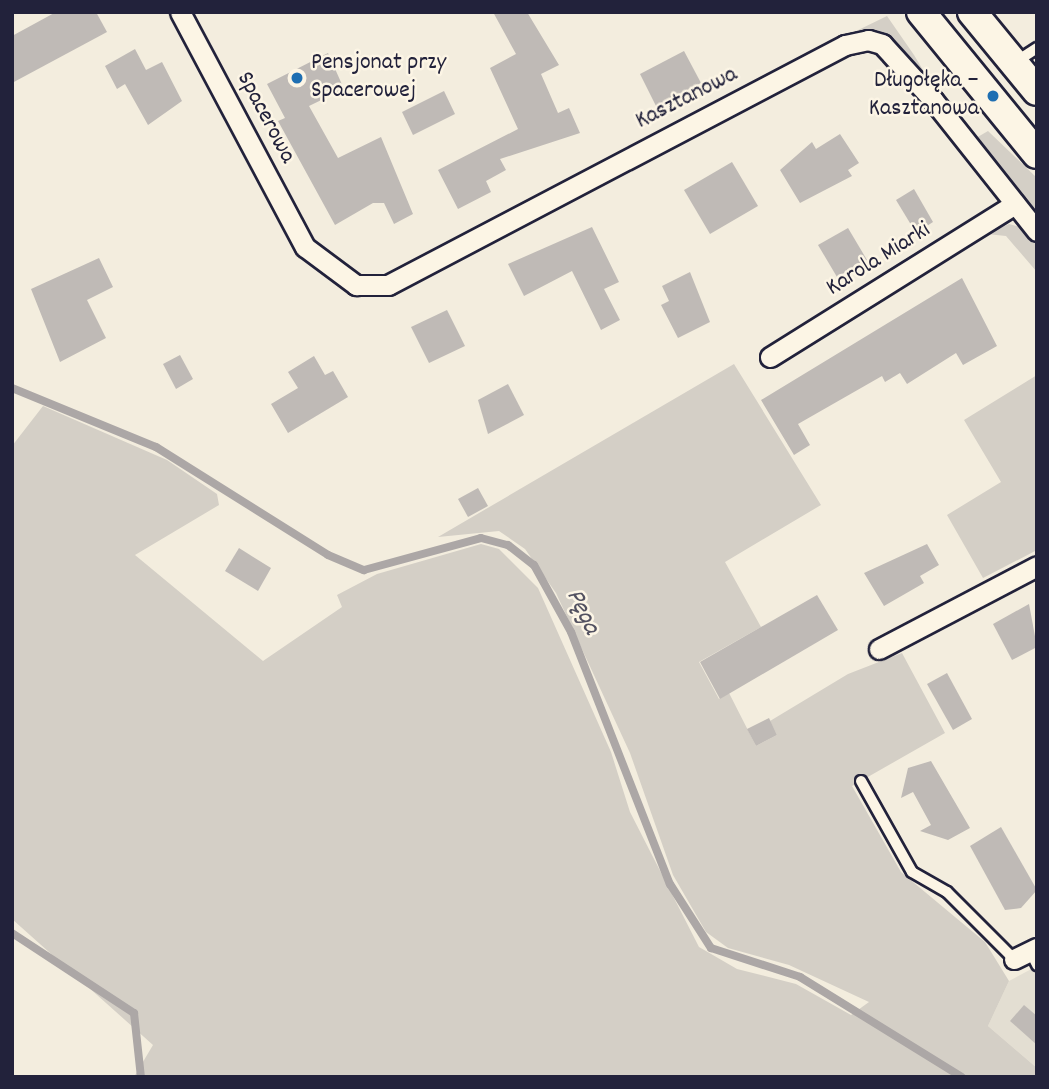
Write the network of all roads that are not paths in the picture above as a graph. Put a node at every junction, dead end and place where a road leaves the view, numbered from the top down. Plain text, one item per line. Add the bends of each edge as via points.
1 (180, 12) edge
2 (921, 12) edge
3 (972, 12) edge
4 (1026, 55) edge
5 (1037, 91) edge
6 (1037, 154) edge
7 (1015, 204) junction
8 (1037, 230) edge
9 (305, 247) joint
10 (770, 357) dead end
11 (1036, 567) edge
12 (880, 649) dead end
13 (861, 781) dead end
14 (1029, 956) edge

1 - 9 street, Spacerowa
2 - 6 main road
3 - 4 main road
4 - 5 main road
7 - 8 street, Kasztanowa
7 - 9 street, Kasztanowa via 933,100 882,44 868,40 833,52 388,285 356,285
7 - 10 street, Karola Miarki
11 - 12 street
13 - 14 lane via 912,872 947,892

